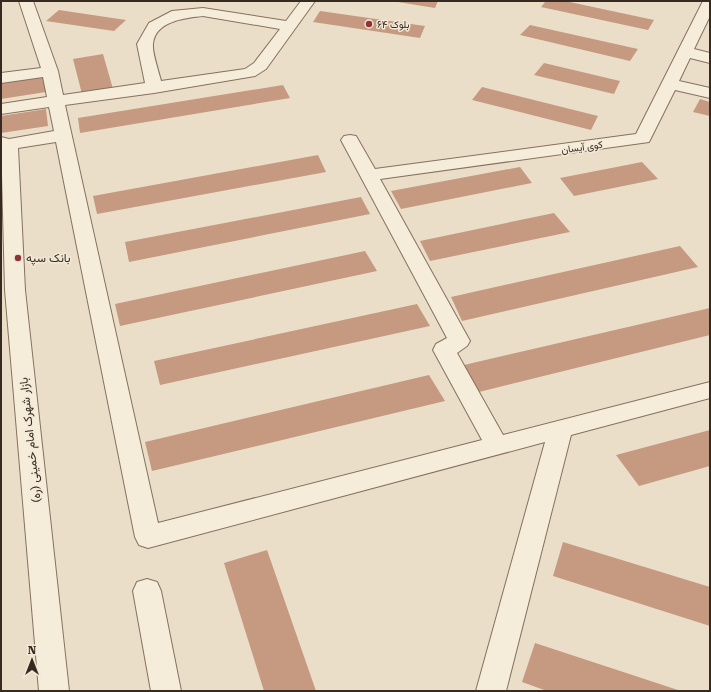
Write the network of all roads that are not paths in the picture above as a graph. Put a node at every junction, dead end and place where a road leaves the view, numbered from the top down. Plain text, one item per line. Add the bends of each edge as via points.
1 (26, 1) edge
2 (308, 1) edge
3 (710, 2) edge
4 (706, 21) edge
5 (290, 26) junction
6 (686, 52) junction
7 (710, 58) edge
8 (50, 71) junction
9 (1, 78) edge
10 (670, 84) junction
11 (154, 88) junction
12 (710, 93) edge
13 (57, 101) junction
14 (1, 109) edge
15 (64, 135) junction
16 (350, 140) dead end
17 (5, 143) edge
18 (369, 175) junction
19 (6, 189) edge
20 (8, 292) edge
21 (710, 390) edge
22 (561, 429) junction
23 (497, 446) junction
24 (147, 591) dead end
25 (54, 691) edge
26 (166, 691) edge
27 (491, 691) edge

1 - 8 street
2 - 5 street
3 - 4 street, کوی آیسان
4 - 6 street, کوی آیسان
5 - 11 street via 260,66 249,73
5 - 11 street via 203,12 177,14 154,26 144,44
6 - 7 street
6 - 10 street, کوی آیسان
8 - 9 street
8 - 13 street
10 - 12 street
10 - 18 street, کوی آیسان via 644,138
11 - 13 street
13 - 14 street
13 - 15 street
15 - 17 street
15 - 23 street via 148,537
16 - 18 street
17 - 19 street, بازار شهرک امام خمینی (ره)
18 - 23 street via 459,341 444,350
19 - 20 street, بازار شهرک امام خمینی (ره)
20 - 25 street, بازار شهرک امام خمینی (ره)
21 - 22 street
22 - 23 street
22 - 27 street
24 - 26 street

